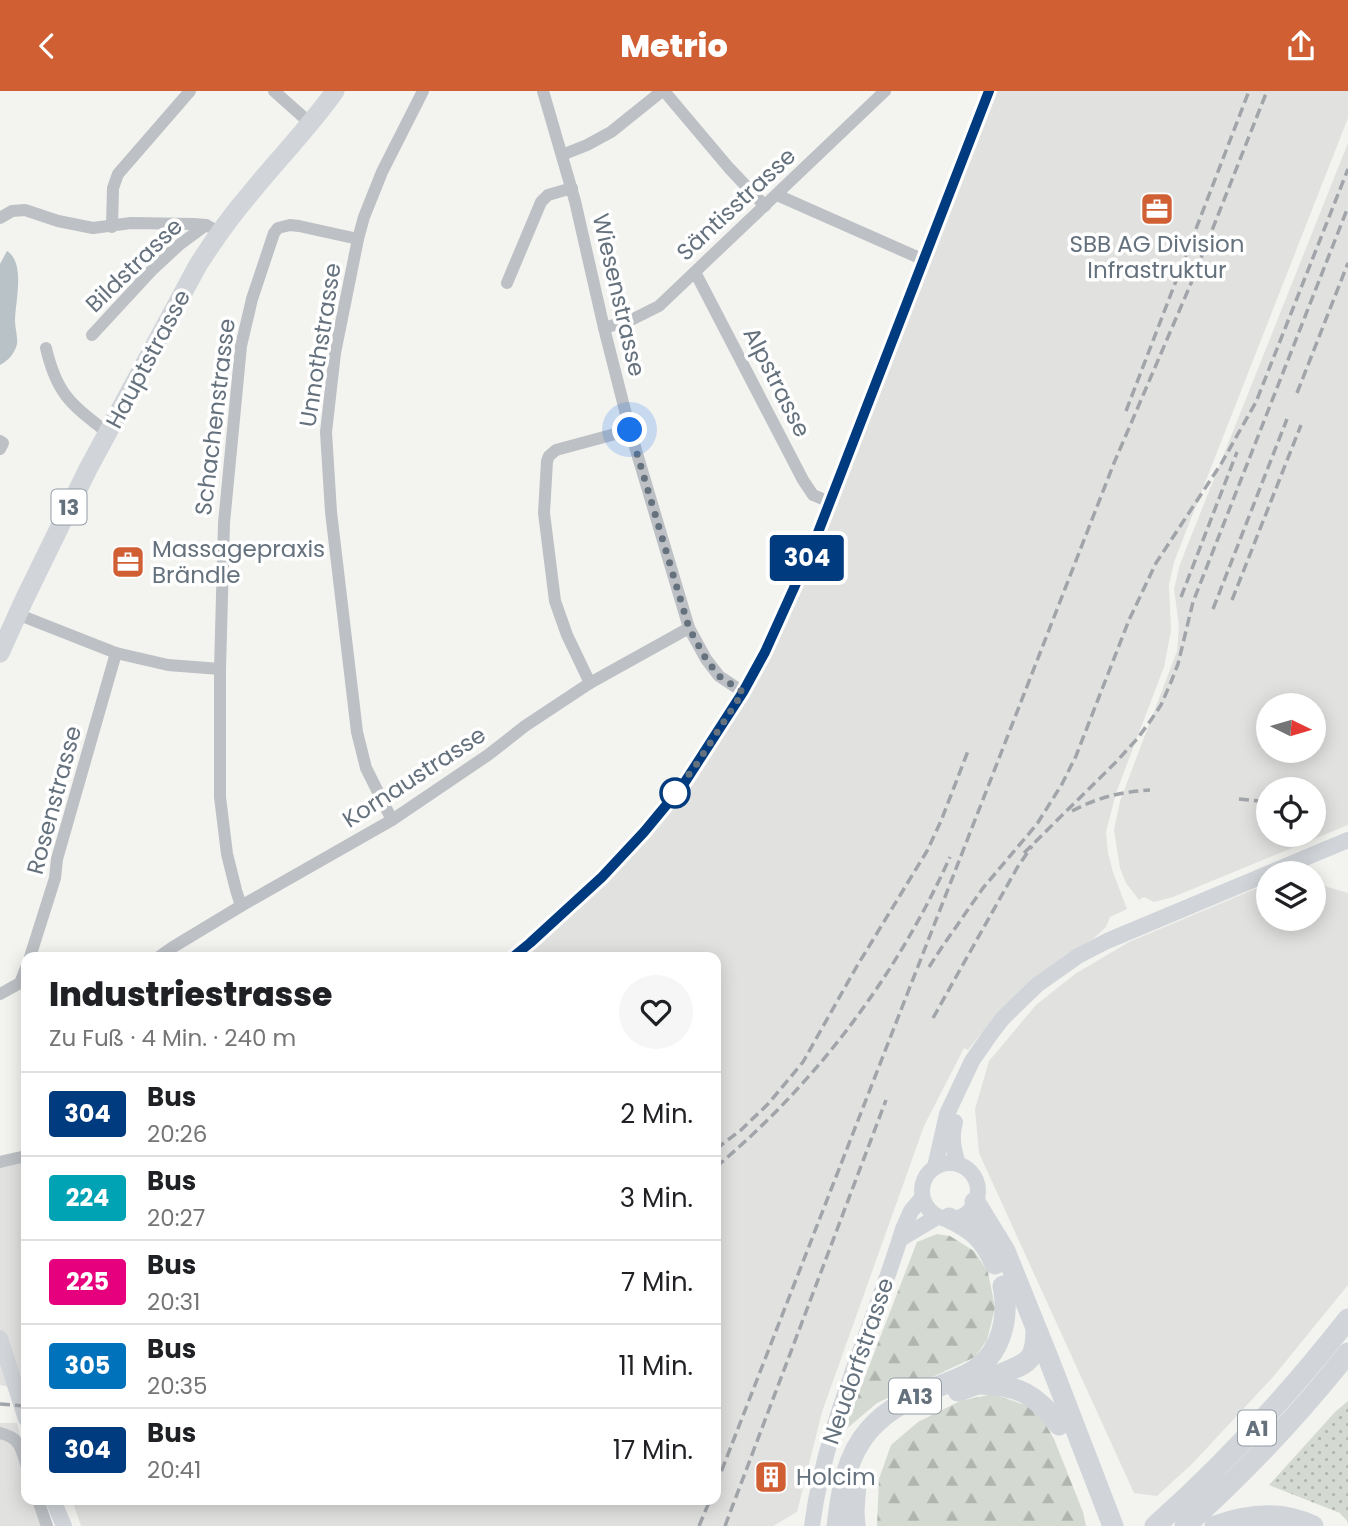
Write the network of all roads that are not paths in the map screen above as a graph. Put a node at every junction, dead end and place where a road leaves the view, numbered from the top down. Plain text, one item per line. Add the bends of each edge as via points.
1 (190, 91) edge
2 (274, 91) edge
3 (335, 91) edge
4 (422, 91) edge
5 (542, 91) edge
6 (663, 91) edge
7 (885, 91) edge
8 (989, 91) edge
9 (310, 123) junction
10 (562, 155) junction
11 (572, 188) junction
12 (777, 195) junction
13 (765, 206) junction
14 (0, 218) edge
15 (112, 226) junction
16 (213, 229) junction
17 (358, 239) junction
18 (924, 260) junction
19 (695, 272) junction
20 (507, 283) dead end
21 (604, 328) junction
22 (92, 335) dead end
23 (46, 348) dead end
24 (630, 430) junction
25 (108, 433) junction
26 (830, 502) junction
27 (9, 622) edge
28 (689, 628) junction
29 (0, 653) edge
30 (116, 653) junction
31 (219, 669) junction
32 (590, 683) junction
33 (743, 692) junction
34 (392, 820) junction
35 (1348, 840) edge
36 (242, 906) junction
37 (32, 952) edge
38 (166, 952) edge
39 (519, 952) edge
40 (21, 980) edge
41 (0, 994) edge
42 (957, 1095) junction
43 (21, 1157) edge
44 (0, 1161) edge
45 (958, 1164) junction
46 (935, 1167) junction
47 (922, 1198) junction
48 (975, 1202) junction
49 (943, 1217) junction
50 (900, 1239) junction
51 (1003, 1286) junction
52 (1348, 1319) edge
53 (0, 1338) edge
54 (1348, 1353) edge
55 (1041, 1357) junction
56 (978, 1384) junction
57 (21, 1403) edge
58 (1059, 1425) junction
59 (0, 1433) edge
60 (21, 1449) edge
61 (40, 1505) edge
62 (55, 1505) edge
63 (1104, 1523) edge
64 (47, 1526) edge
65 (64, 1526) edge
66 (812, 1526) edge
67 (837, 1526) edge
68 (855, 1526) edge
69 (1155, 1526) edge
70 (1185, 1526) edge
71 (1215, 1526) edge
72 (1312, 1526) edge

1 - 15 street via 118,174
2 - 9 street
3 - 9 main road, Hauptstrasse / 13
4 - 17 street, Unnothstrasse via 377,183
5 - 10 street, Wiesenstrasse
6 - 10 street via 611,132
6 - 13 street
7 - 12 street, Säntisstrasse
8 - 18 street
9 - 16 main road, Hauptstrasse / 13 via 250,194
10 - 11 street, Wiesenstrasse
11 - 20 street via 541,202
11 - 21 street, Wiesenstrasse
12 - 13 street, Säntisstrasse
12 - 18 street
13 - 19 street, Säntisstrasse
14 - 15 street via 25,210 74,225
15 - 16 street via 131,223
16 - 22 street, Bildstrasse via 179,245
16 - 25 main road, Hauptstrasse / 13
17 - 31 street, Schachenstrasse via 290,225 274,233 240,356 225,501
17 - 34 street, Unnothstrasse via 335,353 326,432 357,732 366,768
18 - 26 street
19 - 21 street, Säntisstrasse via 659,306
19 - 26 street, Alpstrasse via 803,479 813,495
21 - 24 street, Wiesenstrasse
23 - 25 street via 58,385 73,405
24 - 28 street, Wiesenstrasse
24 - 32 street via 556,450 547,461 544,513 555,601
25 - 27 main road, Hauptstrasse / 13
26 - 33 street via 776,629
27 - 29 main road, Hauptstrasse / 13
27 - 30 street
28 - 32 street, Kornaustrasse
28 - 33 street, Wiesenstrasse via 719,676
30 - 31 street via 168,665
30 - 37 street, Rosenstrasse
31 - 36 street, Schachenstrasse via 220,796 227,854
32 - 34 street, Kornaustrasse
33 - 39 street via 683,785 644,832
34 - 36 street, Kornaustrasse
35 - 42 main road via 1078,956 1037,985 1003,1018 972,1061
36 - 38 street, Kornaustrasse
40 - 41 street
42 - 45 main road via 952,1136
42 - 46 main road via 947,1114
43 - 44 street
45 - 46 main road
45 - 48 main road via 976,1179
46 - 47 main road via 922,1184
47 - 49 main road
47 - 50 main road, Neudorfstrasse via 911,1211
48 - 49 main road via 965,1214
48 - 55 highway via 1005,1251 1036,1330
49 - 50 main road
49 - 51 highway via 967,1227 982,1240
50 - 66 main road, Neudorfstrasse via 829,1444
51 - 55 highway
51 - 67 highway, A13 via 1003,1327 988,1358 970,1373 893,1408 863,1437 846,1474
52 - 69 highway, A1 via 1249,1436
53 - 57 main road
54 - 70 highway, A1 via 1284,1429
55 - 56 highway
55 - 58 highway
55 - 63 highway
56 - 58 highway via 1025,1392
56 - 68 highway via 916,1409 882,1433 858,1477
58 - 63 highway
59 - 60 street via 13,1437
61 - 64 street
62 - 65 main road
71 - 72 highway via 1262,1515

